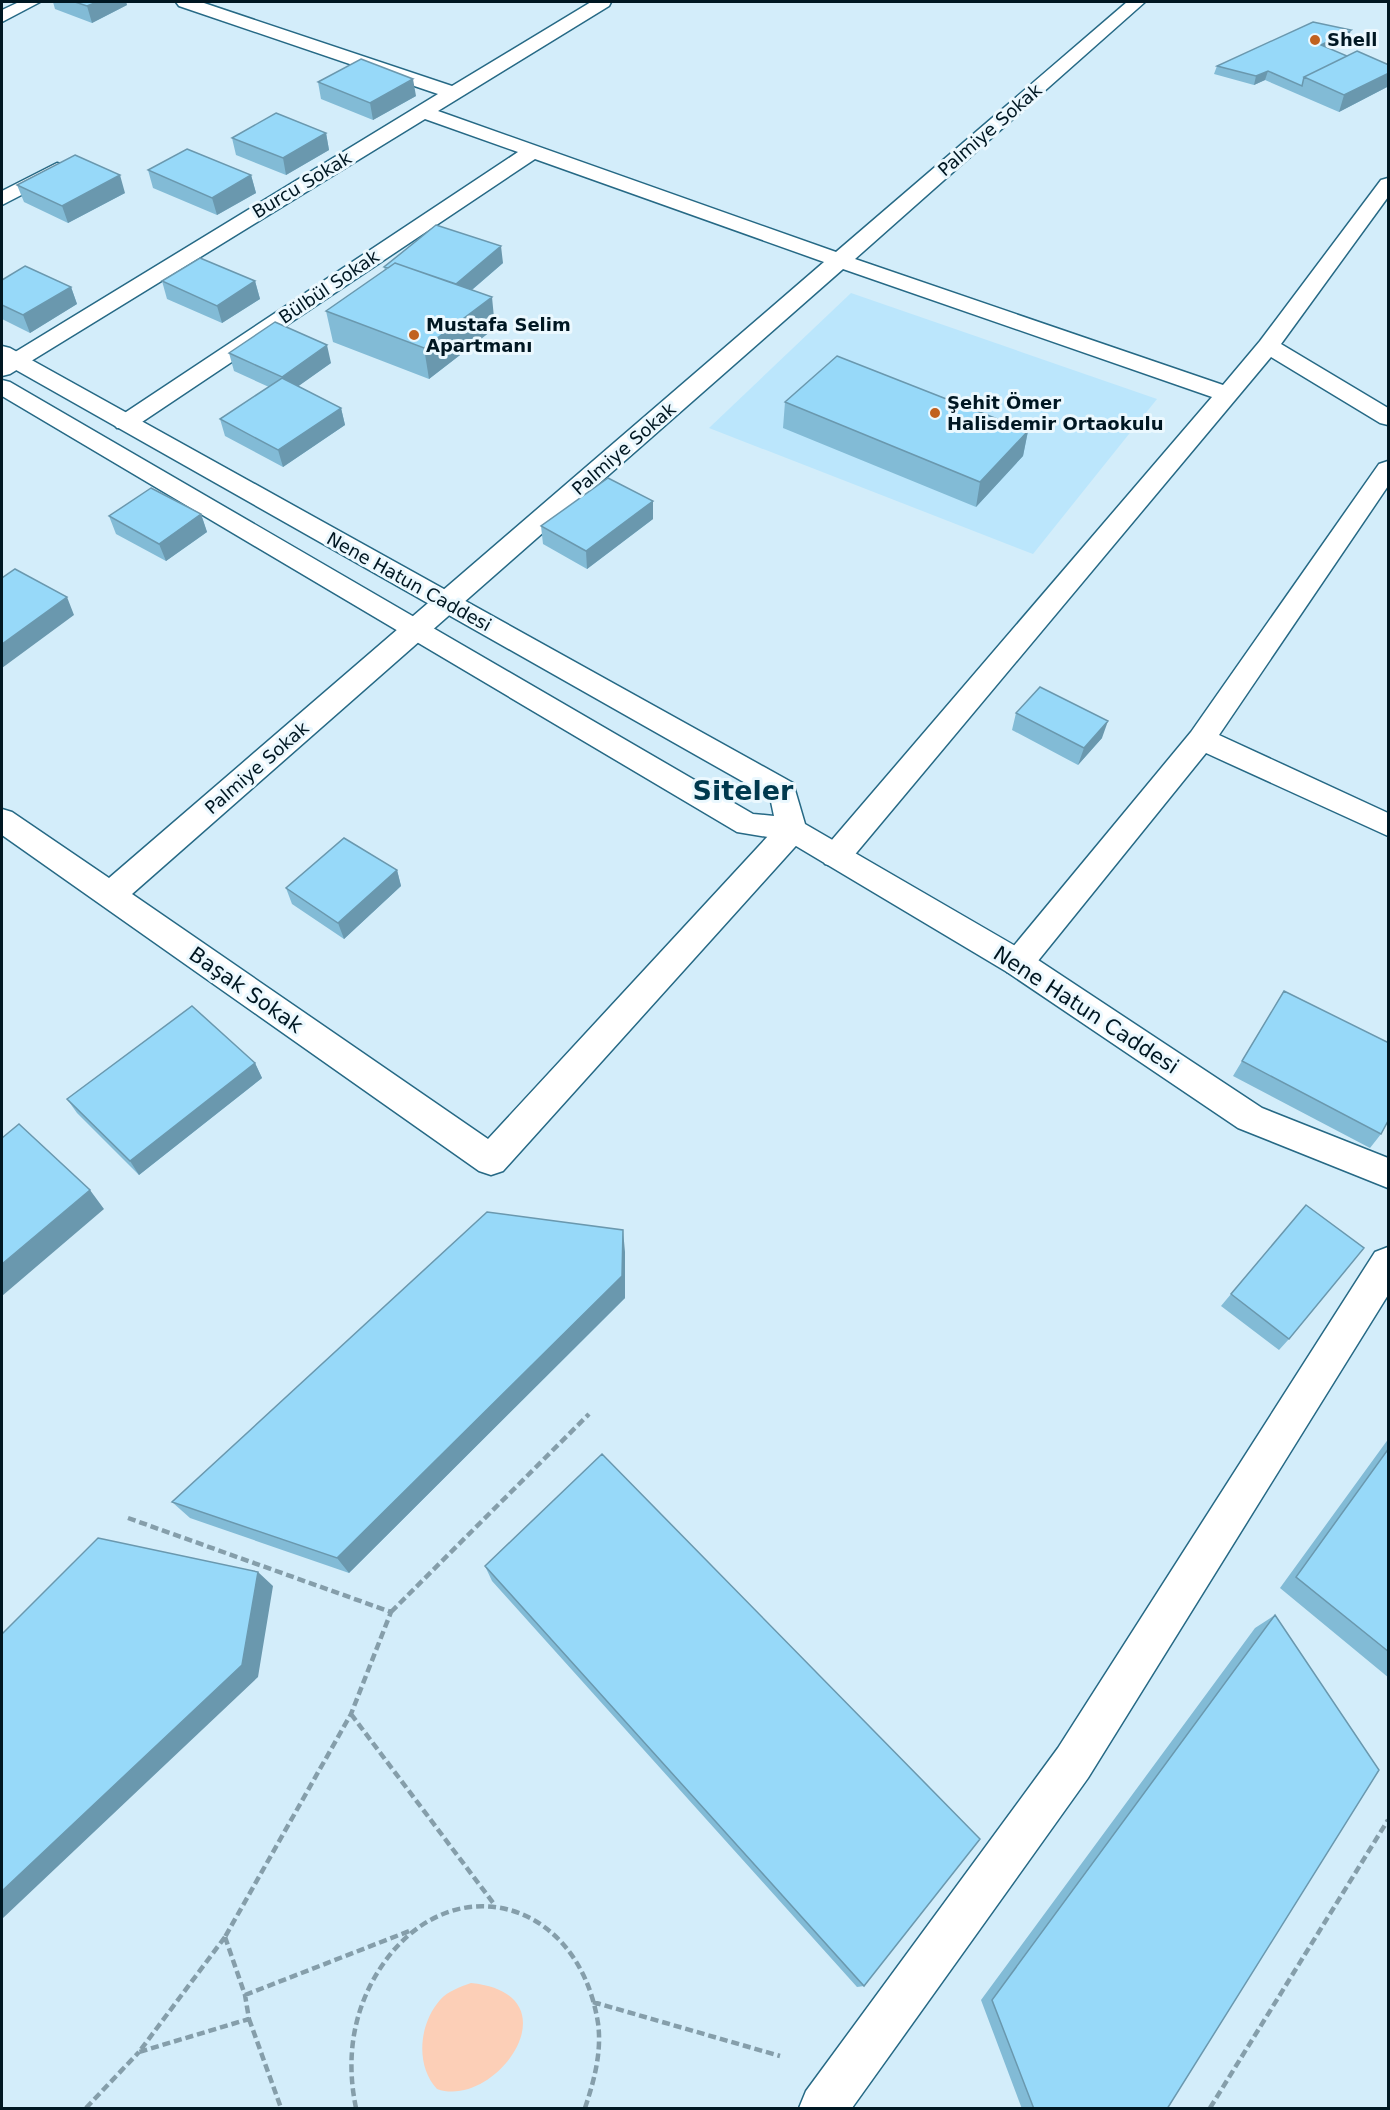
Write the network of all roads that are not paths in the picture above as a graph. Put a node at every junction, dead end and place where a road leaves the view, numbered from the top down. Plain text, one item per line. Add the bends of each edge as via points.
1 (32, 2) edge
2 (185, 2) edge
3 (603, 2) edge
4 (1137, 2) edge
5 (2, 16) edge
6 (453, 93) junction
7 (423, 112) junction
8 (533, 151) junction
9 (57, 169) edge
10 (1389, 184) edge
11 (2, 198) edge
12 (1378, 217) edge
13 (840, 261) junction
14 (1268, 346) junction
15 (6, 361) edge
16 (2, 387) edge
17 (1227, 394) junction
18 (1389, 418) edge
19 (125, 423) junction
20 (1389, 469) edge
21 (448, 603) junction
22 (416, 630) junction
23 (1201, 739) junction
24 (2, 820) edge
25 (1389, 825) edge
26 (792, 830) junction
27 (836, 856) junction
28 (110, 895) junction
29 (1018, 963) junction
30 (1389, 1173) edge
31 (1389, 1264) edge
32 (823, 2109) edge

1 - 5 street
2 - 6 street
3 - 6 street, Burcu Sokak
4 - 13 street, Palmiye Sokak
6 - 7 street, Burcu Sokak
7 - 8 street
7 - 15 street, Burcu Sokak
8 - 13 street
8 - 19 street, Bülbül Sokak
9 - 11 street
10 - 12 street
12 - 14 street
13 - 17 street
13 - 21 street, Palmiye Sokak
14 - 17 street
14 - 18 street
15 - 19 street, Nene Hatun Caddesi
16 - 22 street, Nene Hatun Caddesi
17 - 27 street
19 - 21 street, Nene Hatun Caddesi
20 - 23 street
21 - 22 street, Palmiye Sokak
21 - 26 street, Nene Hatun Caddesi via 783,791
22 - 26 street, Nene Hatun Caddesi via 747,824
22 - 28 street, Palmiye Sokak
23 - 25 street
23 - 29 street
24 - 28 street, Başak Sokak
26 - 27 street, Nene Hatun Caddesi
26 - 28 street, Başak Sokak via 491,1160
27 - 29 street, Nene Hatun Caddesi
29 - 30 street, Nene Hatun Caddesi via 1250,1118
31 - 32 street via 1073,1763

